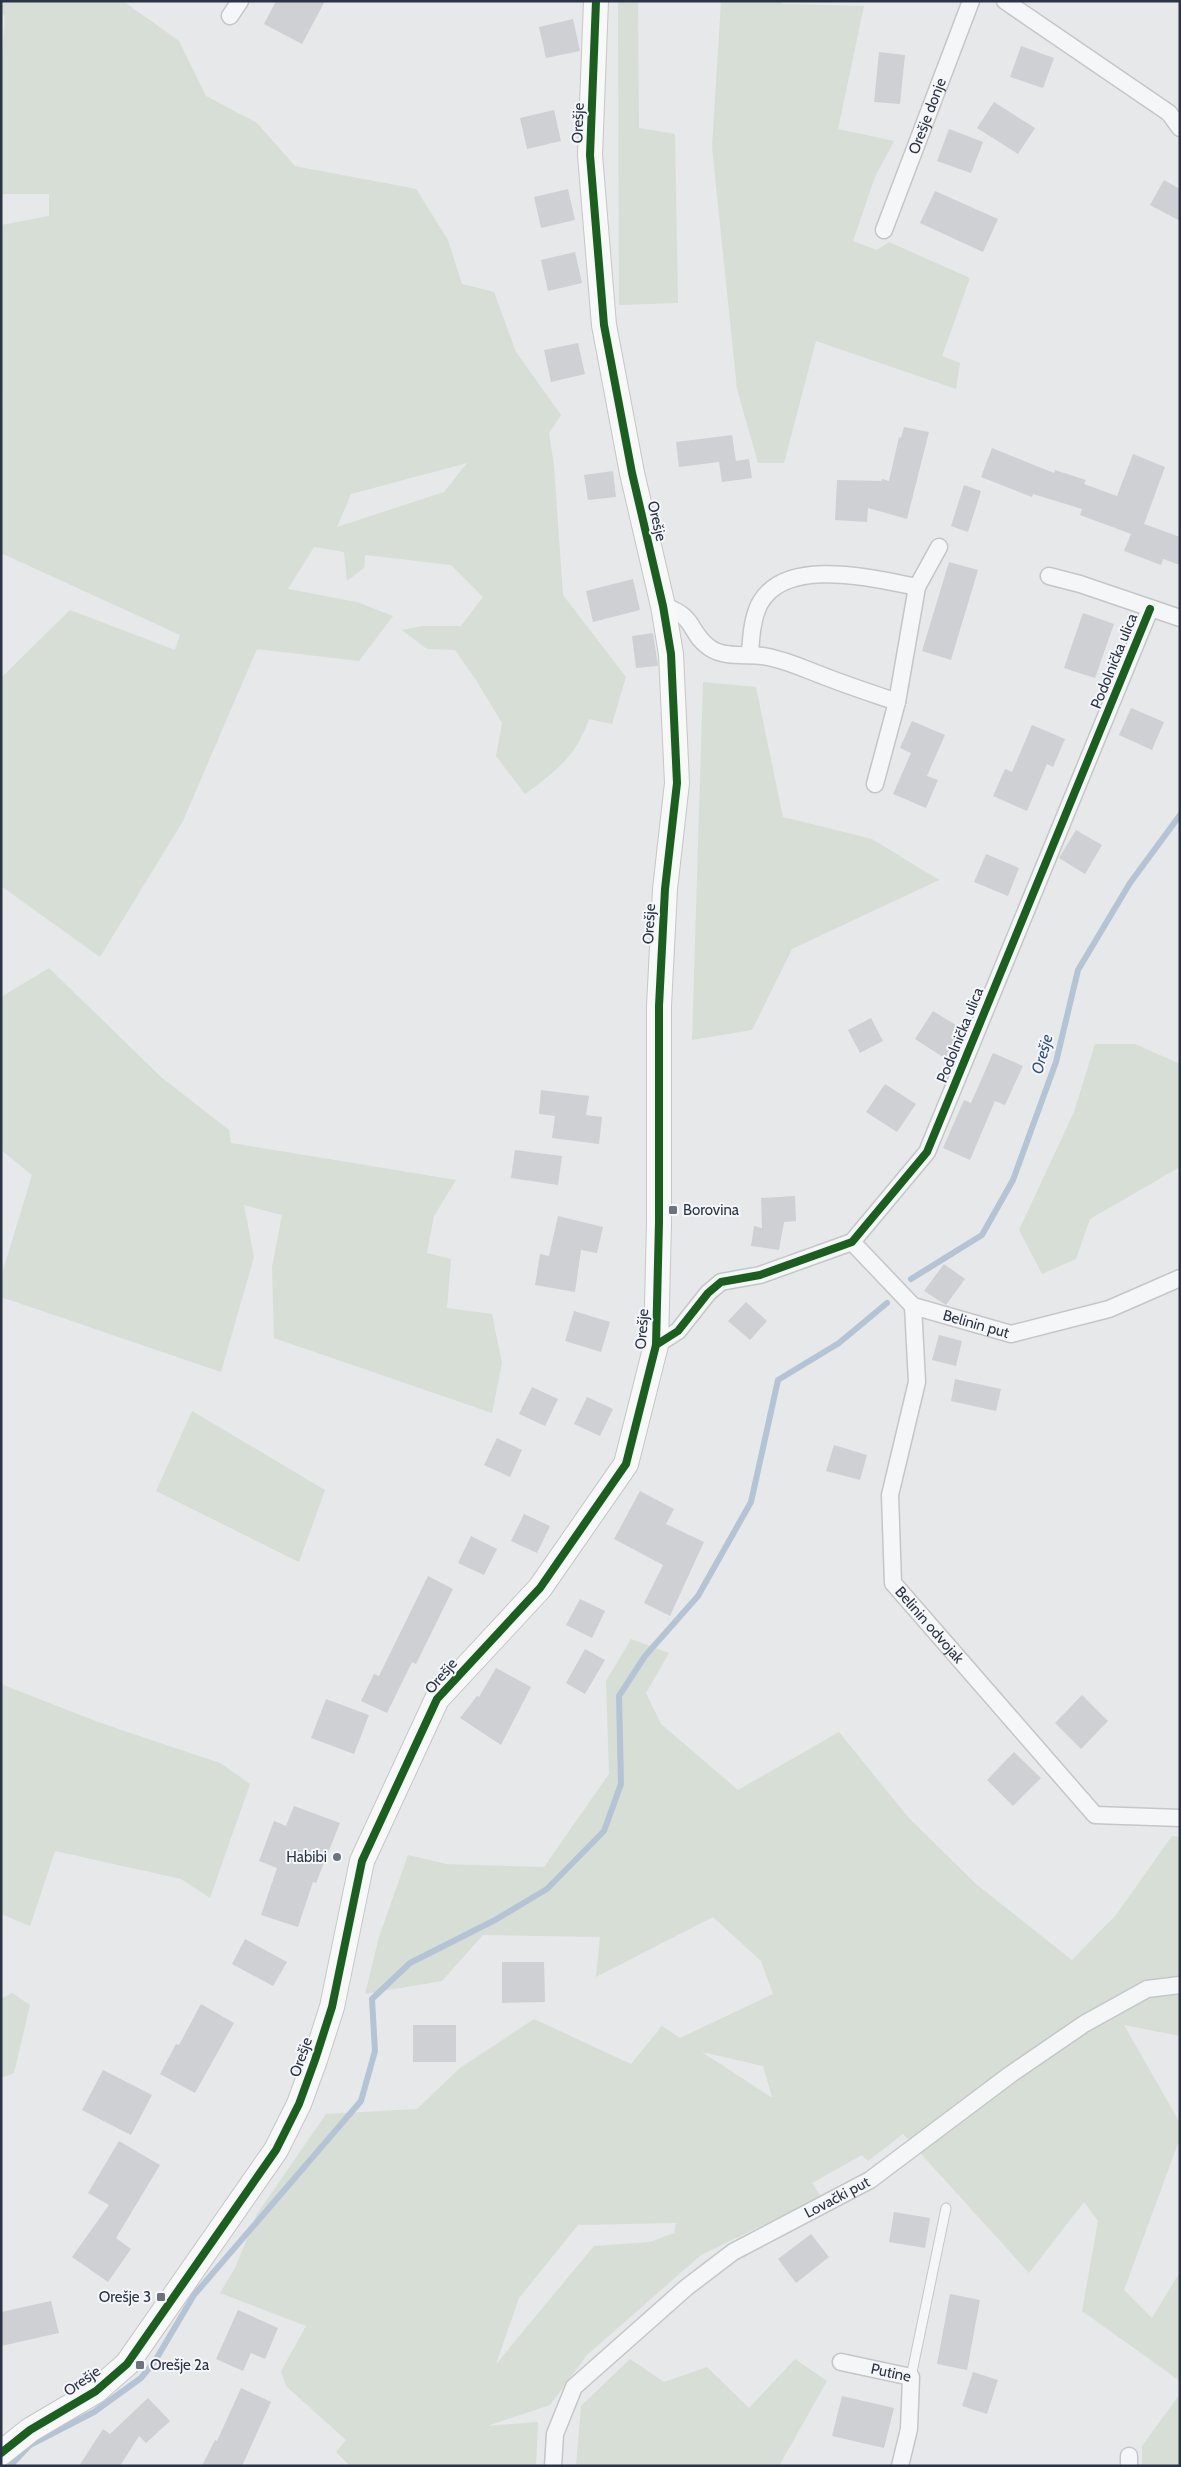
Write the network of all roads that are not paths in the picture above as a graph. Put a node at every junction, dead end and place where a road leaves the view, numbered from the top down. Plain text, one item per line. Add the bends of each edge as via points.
1 (240, 1) edge
2 (596, 1) edge
3 (972, 1) edge
4 (1005, 1) edge
5 (230, 16) dead end
6 (1180, 128) edge
7 (884, 230) dead end
8 (939, 547) dead end
9 (1049, 576) dead end
10 (917, 586) junction
11 (663, 606) junction
12 (1150, 609) junction
13 (1180, 618) edge
14 (750, 654) junction
15 (897, 702) junction
16 (874, 784) dead end
17 (852, 1242) junction
18 (1180, 1278) edge
19 (913, 1306) junction
20 (656, 1345) junction
21 (1180, 1818) edge
22 (1180, 1985) edge
23 (946, 2208) dead end
24 (841, 2362) dead end
25 (911, 2377) junction
26 (1, 2453) edge
27 (553, 2466) edge
28 (900, 2466) edge

1 - 5 street
2 - 11 street, Orešje via 590,155 604,325 632,472
3 - 7 street, Orešje donje
4 - 6 street via 1169,113
8 - 10 street
9 - 12 street, Podolnička ulica
10 - 14 street via 846,574 816,574 786,582 772,589 759,604
10 - 15 street
11 - 14 street via 678,611 710,648 727,655
11 - 20 street, Orešje via 671,654 677,782 665,889 659,1006 660,1222
12 - 13 street, Podolnička ulica
12 - 17 street, Podolnička ulica via 927,1152
14 - 15 street via 775,658
15 - 16 street
17 - 19 street
17 - 20 street via 760,1275 721,1282 708,1293 678,1331
18 - 19 street, Belinin put via 1109,1309 1011,1334
19 - 21 street, Belinin odvojak via 917,1382 890,1495 893,1582 1095,1815
20 - 26 street, Orešje via 626,1464 540,1588 437,1699 362,1860 329,2016 316,2060 276,2150 127,2364 96,2391 30,2430
22 - 27 street, Lovački put via 1147,1989 1084,2024 1011,2074 870,2180 734,2252 687,2287 574,2387 555,2434
23 - 25 lane
24 - 25 street, Putine
25 - 28 street, Putine via 909,2429

